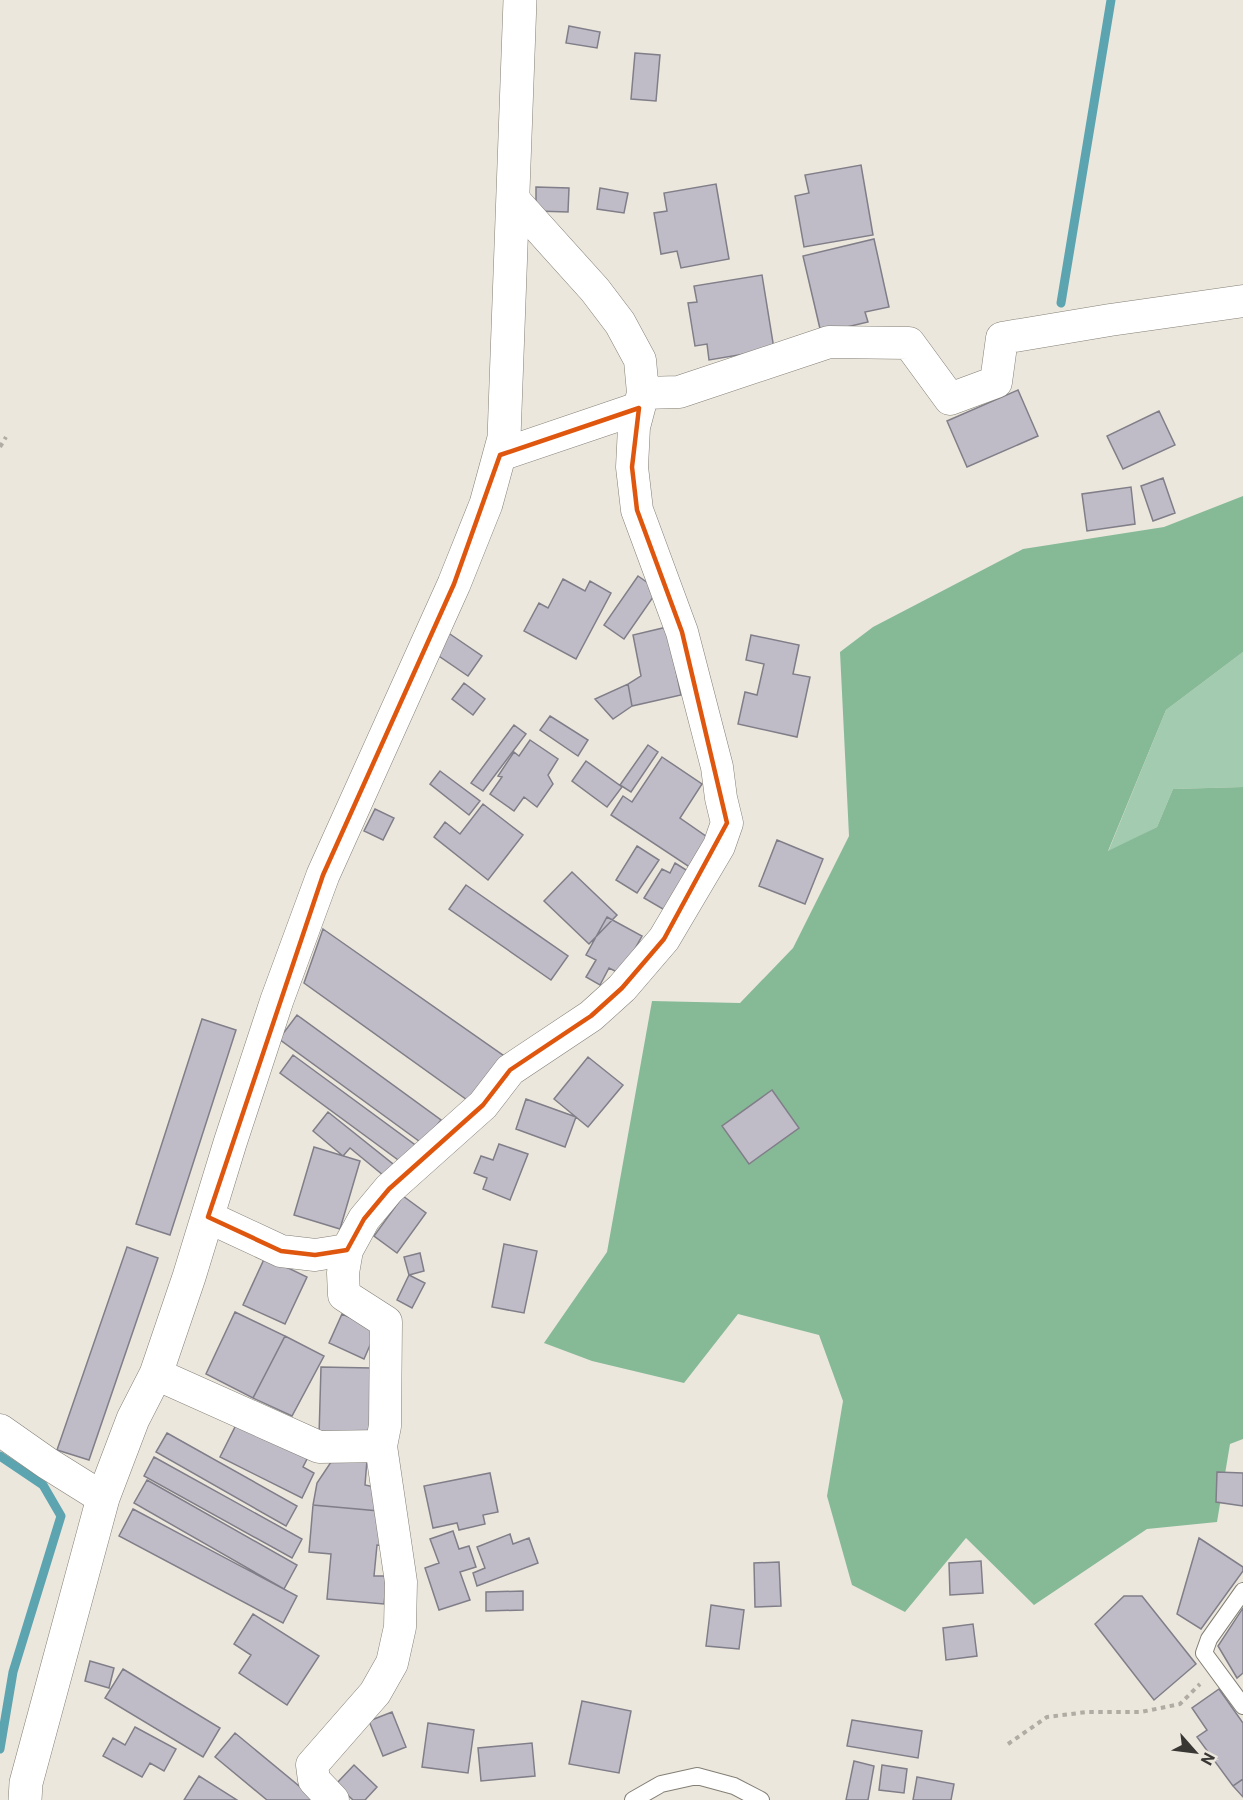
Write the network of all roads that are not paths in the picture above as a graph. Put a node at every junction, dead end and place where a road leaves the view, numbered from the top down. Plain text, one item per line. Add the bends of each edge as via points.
1 (520, 0) edge
2 (513, 199) junction
3 (1243, 301) edge
4 (641, 401) junction
5 (500, 455) junction
6 (208, 1217) junction
7 (348, 1250) junction
8 (156, 1374) junction
9 (0, 1430) edge
10 (381, 1446) junction
11 (104, 1498) junction
12 (1243, 1591) edge
13 (1243, 1706) edge
14 (25, 1800) edge
15 (333, 1800) edge
16 (633, 1800) edge
17 (761, 1800) edge

1 - 2 street
2 - 4 street via 595,290 620,324 640,360
2 - 5 street via 504,438
3 - 4 street via 1002,339 996,382 950,399 909,343 830,342
4 - 5 street
4 - 7 street via 634,427 632,467 637,510 682,632 717,767 727,823 719,846 664,939 622,988 591,1016 510,1070 483,1105 389,1189 364,1219
5 - 6 street via 486,504 454,584 323,875 274,1011
6 - 7 street via 281,1251 315,1255
6 - 8 street
7 - 10 street via 344,1295 386,1322 385,1426
8 - 10 street via 320,1447
8 - 11 street via 133,1419
9 - 11 street
10 - 15 street via 401,1582 400,1627 392,1663 375,1693 312,1765 314,1780
11 - 14 street via 26,1784
12 - 13 lane via 1209,1639 1204,1653
16 - 17 lane via 661,1784 697,1776 734,1786

